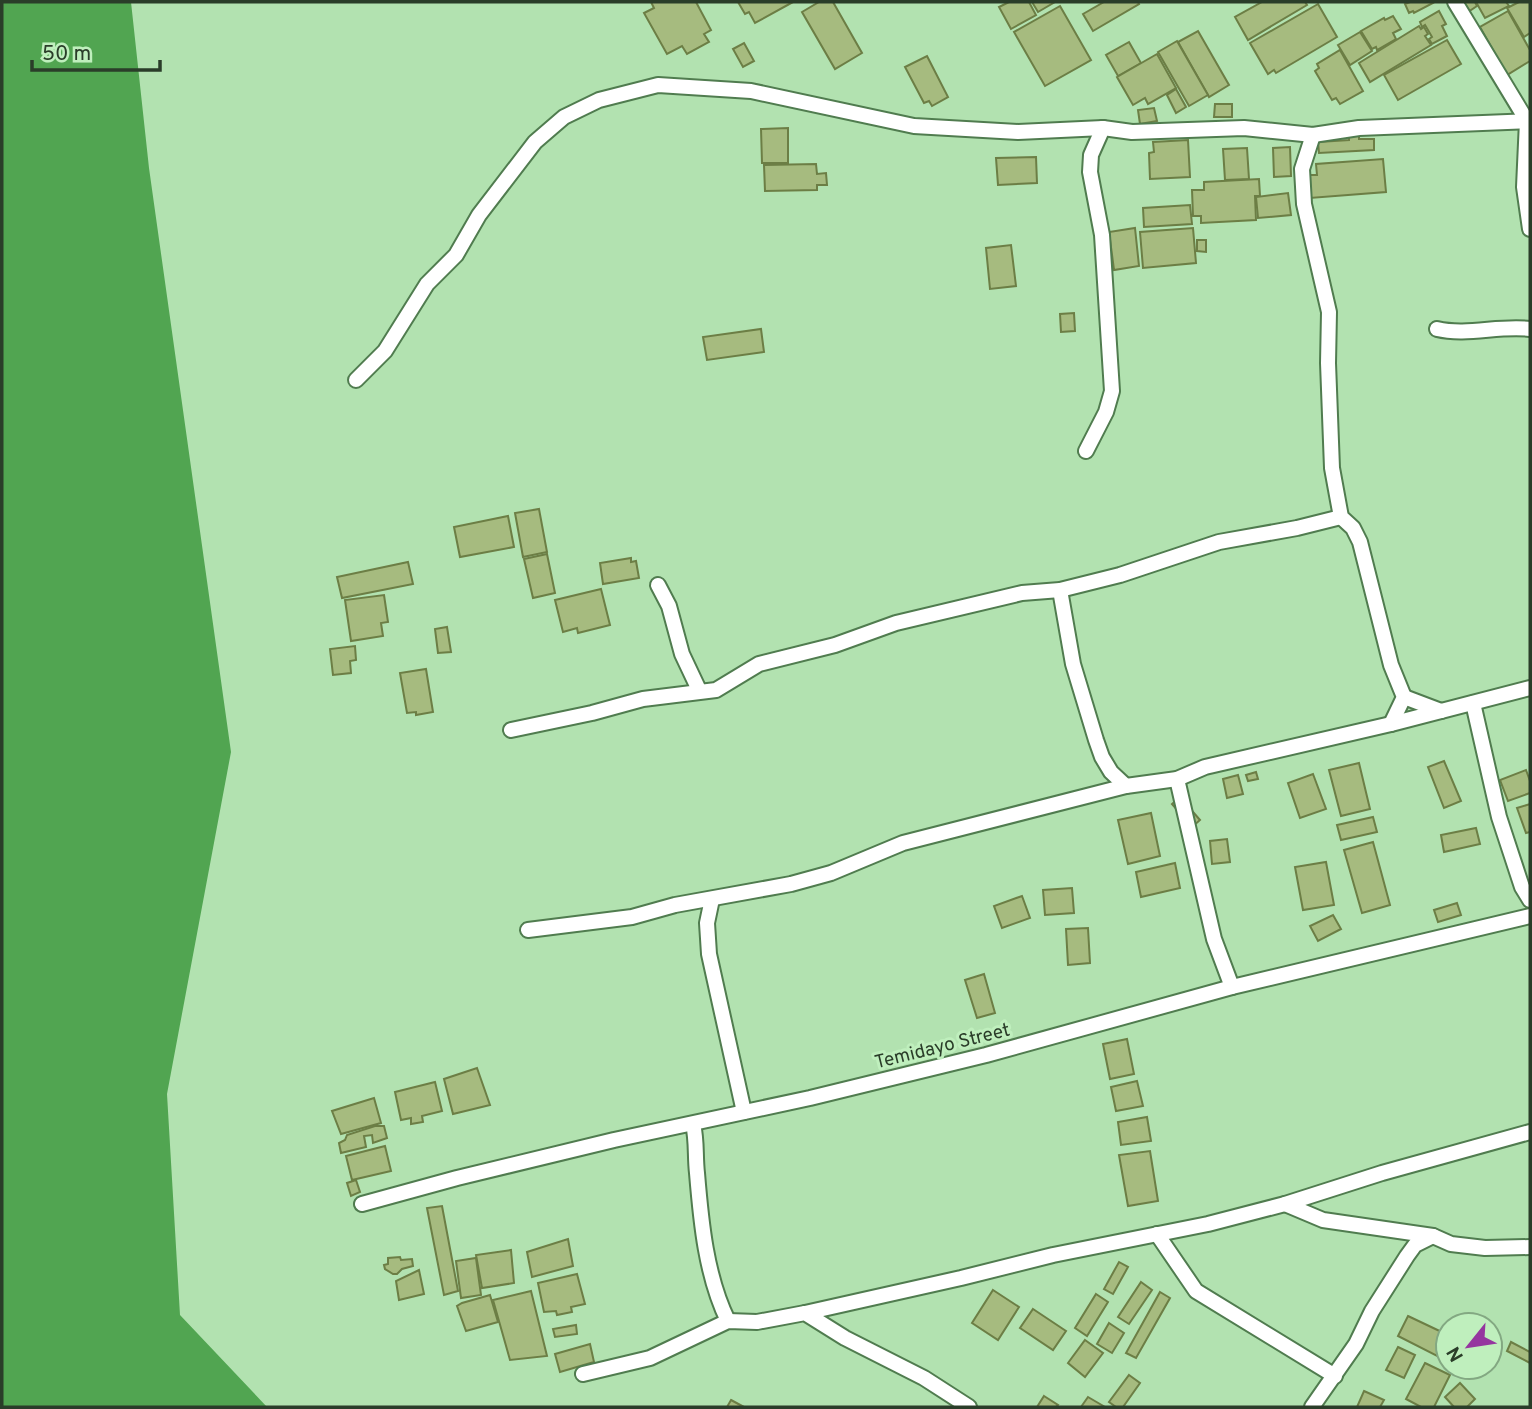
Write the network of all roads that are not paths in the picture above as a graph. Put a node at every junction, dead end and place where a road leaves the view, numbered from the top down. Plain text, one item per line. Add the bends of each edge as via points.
1 (1455, 2) edge
2 (1528, 121) edge
3 (1103, 128) junction
4 (1313, 135) junction
5 (1530, 229) edge
6 (1437, 329) dead end
7 (1530, 329) edge
8 (356, 380) dead end
9 (1086, 451) dead end
10 (1341, 517) junction
11 (658, 585) dead end
12 (1060, 590) junction
13 (1530, 688) edge
14 (699, 690) junction
15 (1404, 697) junction
16 (1473, 703) junction
17 (1441, 711) junction
18 (1391, 724) junction
19 (511, 730) dead end
20 (1177, 779) junction
21 (1126, 786) junction
22 (712, 899) junction
23 (1530, 900) edge
24 (1530, 916) edge
25 (528, 930) dead end
26 (1232, 987) junction
27 (744, 1112) junction
28 (694, 1124) junction
29 (1530, 1132) edge
30 (362, 1204) dead end
31 (1284, 1204) junction
32 (1157, 1234) junction
33 (1433, 1236) junction
34 (1530, 1247) edge
35 (805, 1312) junction
36 (728, 1321) junction
37 (583, 1374) dead end
38 (1335, 1376) junction
39 (969, 1407) edge
40 (1312, 1407) edge

1 - 2 street
2 - 4 street via 1359,128
2 - 5 street via 1524,187
3 - 4 street via 1132,132 1244,128
3 - 8 street via 1018,132 914,126 751,91 658,85 599,100 564,117 535,142 479,215 456,255 427,284 385,351
3 - 9 street via 1091,155 1090,173 1102,235 1112,391
4 - 10 street via 1302,169 1304,204 1329,312 1332,468
6 - 7 street
10 - 12 street via 1219,542
10 - 15 street via 1360,542
11 - 14 street
12 - 14 street via 1022,593 897,623 759,664 716,690
12 - 21 street via 1073,664 1096,740 1106,765
13 - 16 street
14 - 19 street
15 - 17 street
15 - 18 street
16 - 17 street
16 - 23 street via 1499,817
17 - 18 street
18 - 20 street via 1205,767
20 - 21 street
20 - 26 street via 1214,939
21 - 22 street via 902,843 805,880
22 - 25 street via 632,917
22 - 27 street via 707,923 709,954
24 - 26 street, Temidayo Street
26 - 27 street, Temidayo Street via 986,1055
27 - 28 street, Temidayo Street
28 - 30 street, Temidayo Street
28 - 36 street via 700,1210 715,1291
29 - 31 street
31 - 32 street
31 - 33 street via 1323,1220
32 - 35 street
32 - 38 street via 1196,1291
33 - 34 street via 1451,1244 1485,1248
33 - 38 street via 1415,1245 1407,1256
35 - 36 street via 757,1322
35 - 39 street
36 - 37 street via 650,1357
38 - 40 street

